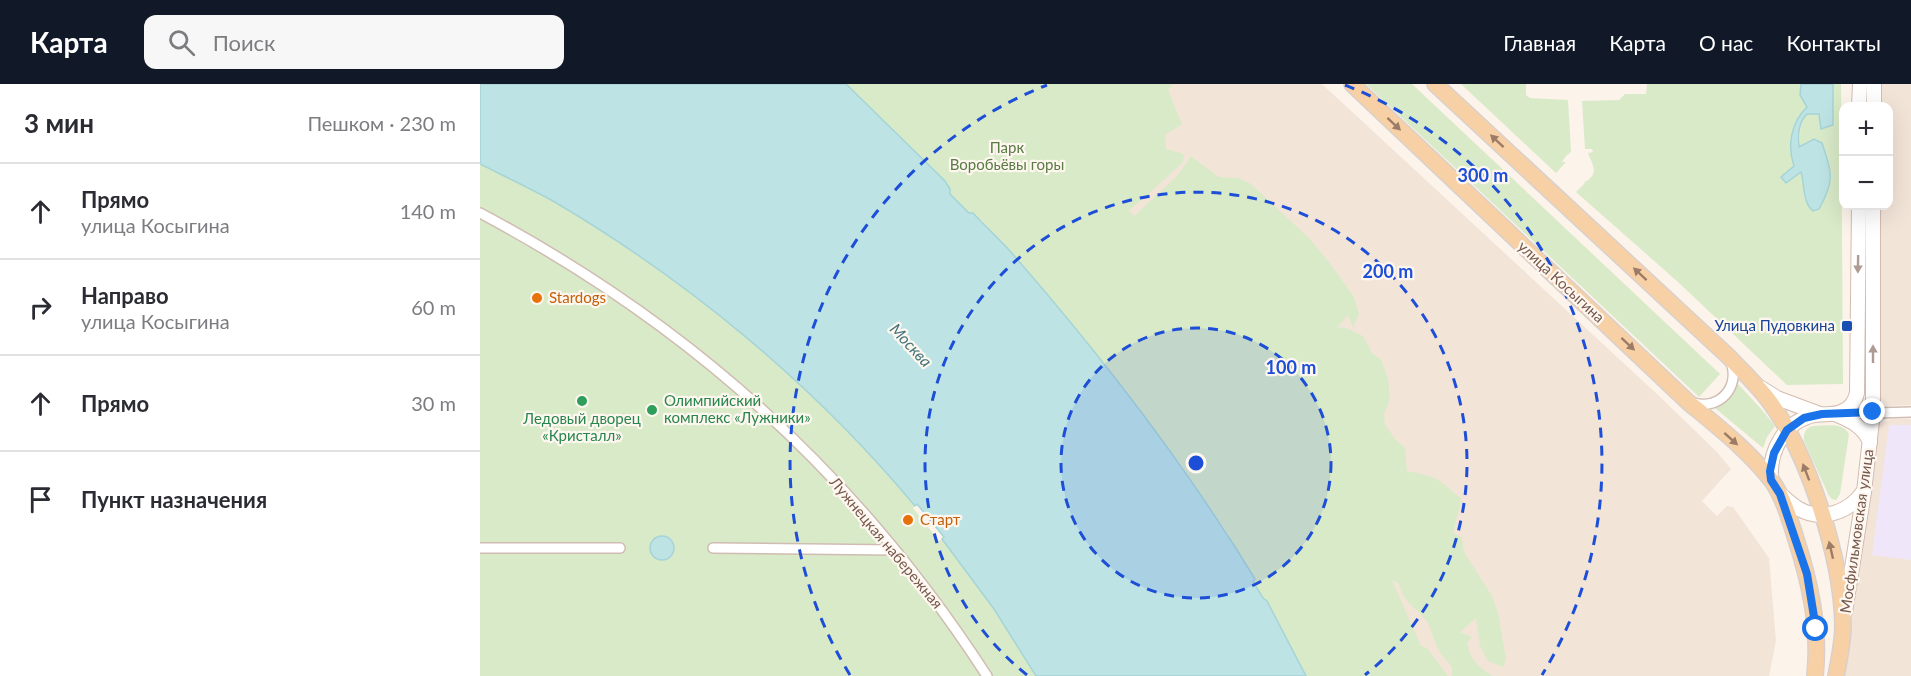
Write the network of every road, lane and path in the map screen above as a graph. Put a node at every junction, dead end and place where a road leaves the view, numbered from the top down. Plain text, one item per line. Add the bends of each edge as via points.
1 (1352, 84) edge
2 (1435, 84) edge
3 (1860, 84) edge
4 (1874, 84) edge
5 (1859, 102) edge
6 (1874, 102) edge
7 (1858, 210) edge
8 (1873, 210) edge
9 (480, 214) edge
10 (1728, 357) junction
11 (1755, 384) junction
12 (1688, 402) junction
13 (1873, 412) junction
14 (1911, 412) edge
15 (1828, 414) junction
16 (1787, 430) junction
17 (1870, 442) junction
18 (1771, 480) junction
19 (1864, 492) junction
20 (1780, 494) junction
21 (1823, 514) junction
22 (480, 548) edge
23 (620, 548) dead end
24 (713, 548) dead end
25 (895, 550) junction
26 (1843, 627) junction
27 (1816, 671) edge
28 (1837, 672) edge
29 (987, 676) edge

1 -> 12 main road, улица Косыгина
10 -> 2 main road
3 - 5 main road
4 - 6 main road
7 -> 15 main road via 1857,393 1845,411
13 -> 8 main road, Мосфильмовская улица
9 - 25 street, Лужнецкая набережная via 612,291 716,369 811,455
10 - 11 main road
10 - 12 street via 1733,376 1726,395 1707,405
11 - 15 main road via 1777,398
11 - 16 main road
12 -> 18 main road, улица Косыгина
13 - 14 street
13 - 15 street
13 - 17 main road, Мосфильмовская улица
15 - 16 main road via 1804,418
15 - 17 main road via 1860,426
16 - 18 main road via 1774,453
21 -> 16 main road
17 - 19 main road, Мосфильмовская улица
18 - 20 main road, улица Косыгина
19 - 21 main road via 1846,509
19 - 26 main road, Мосфильмовская улица
20 - 21 main road, улица Косыгина via 1800,510
20 - 27 main road, улица Косыгина via 1807,574 1818,650
26 -> 21 main road
22 - 23 street
24 - 25 street
25 - 29 street, Лужнецкая набережная
26 - 28 main road, Мосфильмовская улица
27 - 28 main road via 1822,658 1828,656 1834,659

